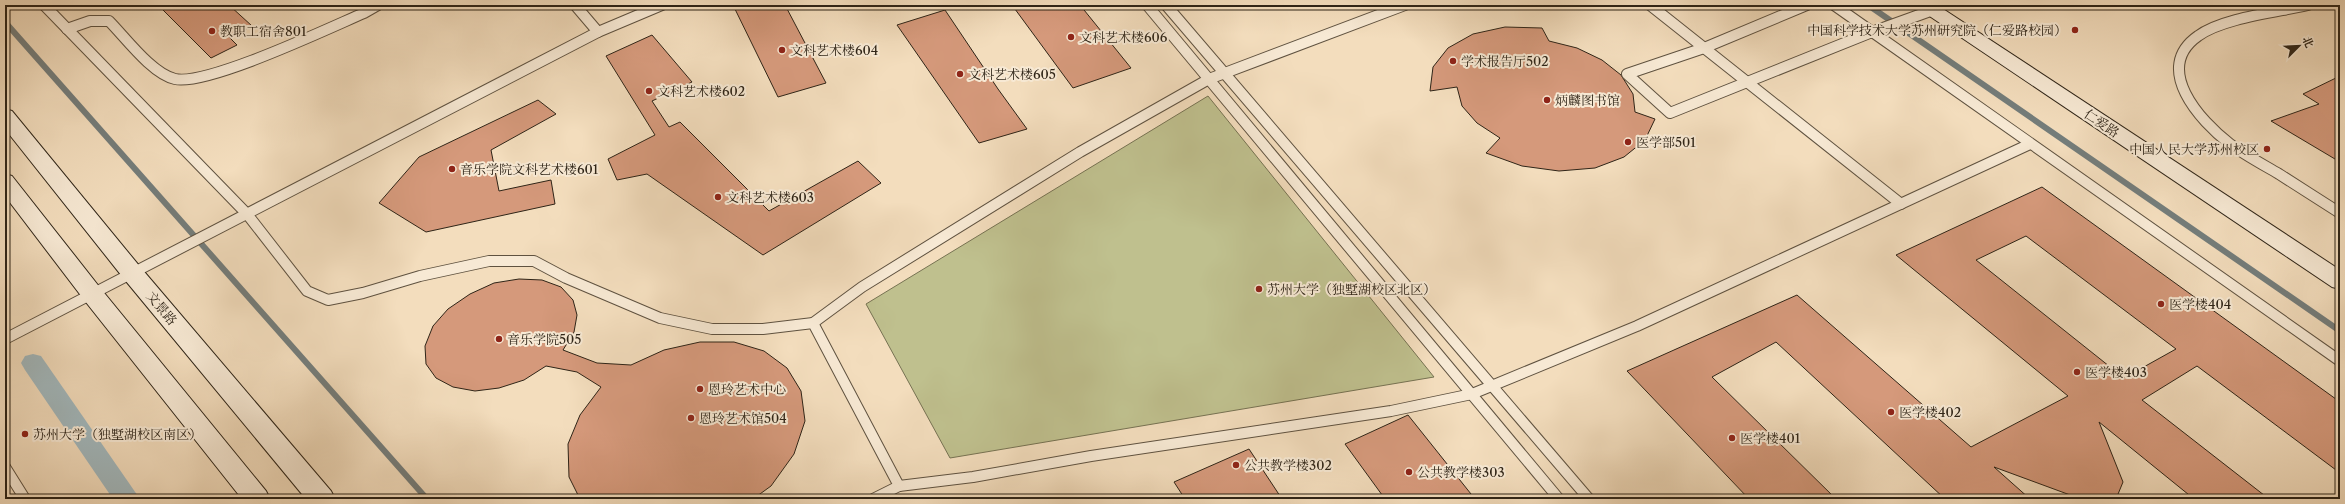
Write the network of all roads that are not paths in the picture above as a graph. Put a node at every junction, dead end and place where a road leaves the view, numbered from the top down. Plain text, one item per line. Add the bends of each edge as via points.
1 (44, 5) edge
2 (378, 5) edge
3 (575, 5) edge
4 (662, 5) edge
5 (1147, 5) edge
6 (1166, 5) edge
7 (1405, 5) edge
8 (1650, 5) edge
9 (1807, 5) edge
10 (1834, 5) edge
11 (2308, 5) edge
12 (1929, 8) edge
13 (67, 29) junction
14 (598, 32) junction
15 (1872, 32) junction
16 (1704, 48) junction
17 (1224, 73) junction
18 (1209, 79) junction
19 (1747, 82) junction
20 (5, 116) edge
21 (2030, 144) junction
22 (5, 181) edge
23 (1901, 204) junction
24 (2340, 213) edge
25 (247, 214) junction
26 (133, 274) junction
27 (2340, 281) edge
28 (93, 295) junction
29 (813, 323) junction
30 (5, 339) edge
31 (2340, 361) edge
32 (1492, 386) junction
33 (1472, 394) junction
34 (5, 467) edge
35 (900, 486) junction
36 (25, 499) edge
37 (257, 499) edge
38 (322, 499) edge
39 (874, 499) edge
40 (1559, 499) edge
41 (1589, 499) edge

1 - 13 lane
2 - 13 lane via 244,63 199,78 177,80 162,73 109,21 90,20
3 - 14 lane
4 - 14 lane
5 - 18 lane
6 - 17 lane
7 - 17 lane
8 - 16 lane
9 - 16 lane
10 - 15 lane
11 - 24 lane via 2214,28 2198,36 2179,59 2178,79 2197,114 2224,139
12 - 15 lane via 1904,21
12 - 27 main road, 仁爱路
13 - 25 lane
14 - 25 lane
15 - 19 lane
15 - 21 lane
16 - 19 lane
16 - 19 lane via 1627,74 1670,113
17 - 18 lane
17 - 32 lane
18 - 29 lane via 1074,155 862,287
18 - 33 lane
19 - 23 lane
20 - 26 main road, 文景路
21 - 23 lane
21 - 31 lane
22 - 28 main road
23 - 32 lane via 1637,326
25 - 26 lane
25 - 29 lane via 307,291 328,300 489,261 534,261 566,278 660,318 712,329 763,329
26 - 28 lane
26 - 38 main road, 文景路
28 - 30 lane
28 - 37 main road
29 - 35 lane
32 - 33 lane
32 - 41 lane
33 - 35 lane via 1390,411
33 - 40 lane
34 - 36 lane
35 - 39 lane

